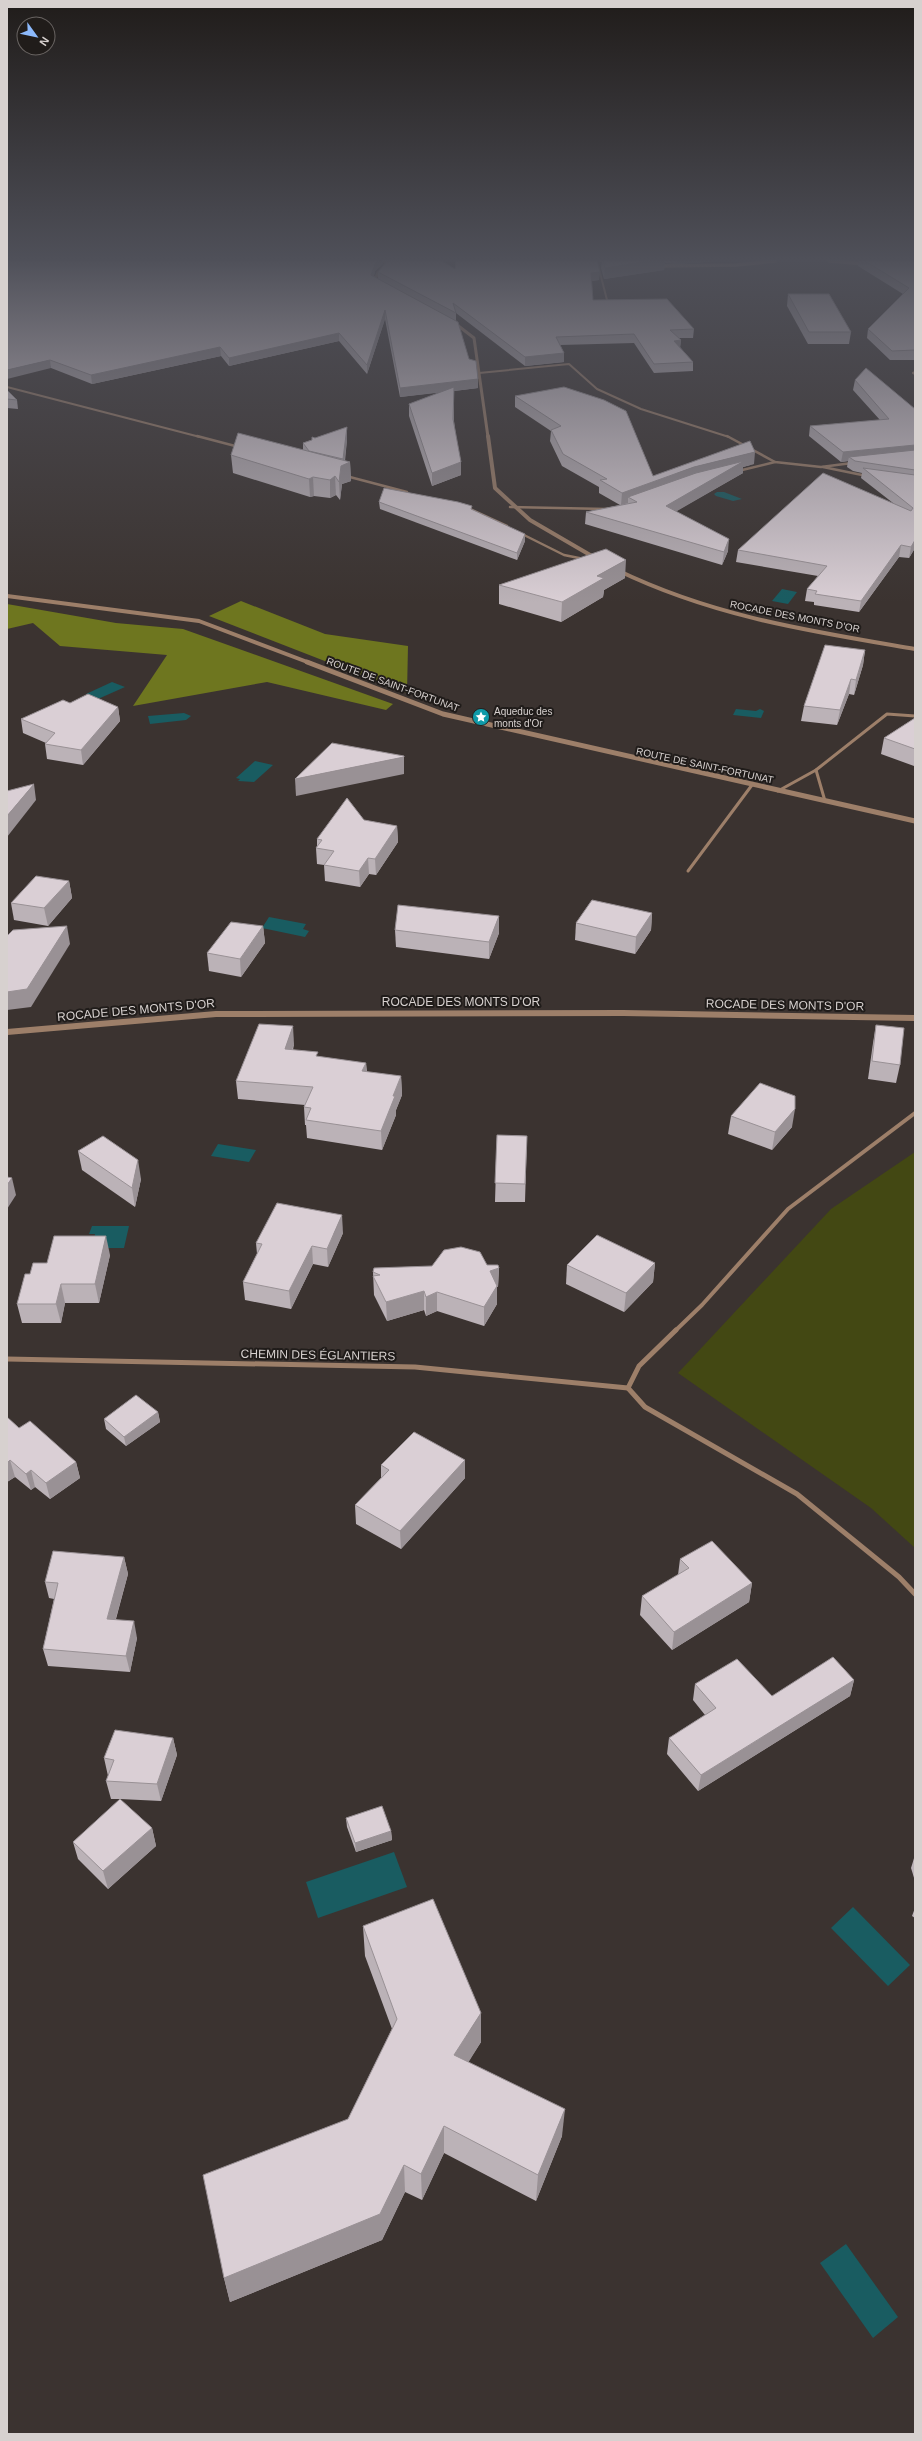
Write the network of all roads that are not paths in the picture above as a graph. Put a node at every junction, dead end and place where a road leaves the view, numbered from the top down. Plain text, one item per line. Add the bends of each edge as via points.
1 (479, 375) edge
2 (582, 375) edge
3 (7, 387) edge
4 (241, 448) edge
5 (775, 462) junction
6 (860, 462) edge
7 (821, 467) junction
8 (731, 472) edge
9 (341, 475) edge
10 (868, 476) edge
11 (410, 493) edge
12 (510, 507) junction
13 (464, 508) edge
14 (610, 509) edge
15 (508, 526) edge
16 (515, 530) edge
17 (589, 560) edge
18 (595, 562) edge
19 (601, 562) joint
20 (614, 568) edge
21 (7, 596) edge
22 (915, 649) edge
23 (915, 716) edge
24 (816, 770) junction
25 (752, 786) junction
26 (778, 791) junction
27 (825, 801) junction
28 (915, 821) edge
29 (688, 871) dead end
30 (915, 1018) edge
31 (7, 1032) edge
32 (915, 1113) edge
33 (7, 1359) edge
34 (628, 1388) junction
35 (915, 1594) edge

1 - 12 street via 495,488
2 - 5 street via 598,389 641,409 727,436
3 - 4 street
5 - 7 street
5 - 8 street
6 - 7 street
7 - 10 street
9 - 11 street
12 - 14 street
12 - 19 street via 532,523
13 - 15 street via 480,512
16 - 17 street via 564,555
18 - 19 street
20 - 22 street, ROCADE DES MONTS D'OR via 646,586 735,616
21 - 25 street, ROUTE DE SAINT-FORTUNAT via 199,622 443,714
23 - 24 street via 887,714
24 - 26 street
24 - 27 street
25 - 26 street, ROUTE DE SAINT-FORTUNAT
25 - 29 street
26 - 27 street, ROUTE DE SAINT-FORTUNAT
27 - 28 street, ROUTE DE SAINT-FORTUNAT
30 - 31 street, ROCADE DES MONTS D'OR via 622,1013 216,1014
32 - 34 street via 788,1210 702,1305 639,1366
33 - 34 street, CHEMIN DES ÉGLANTIERS via 414,1367
34 - 35 street via 645,1407 797,1494

